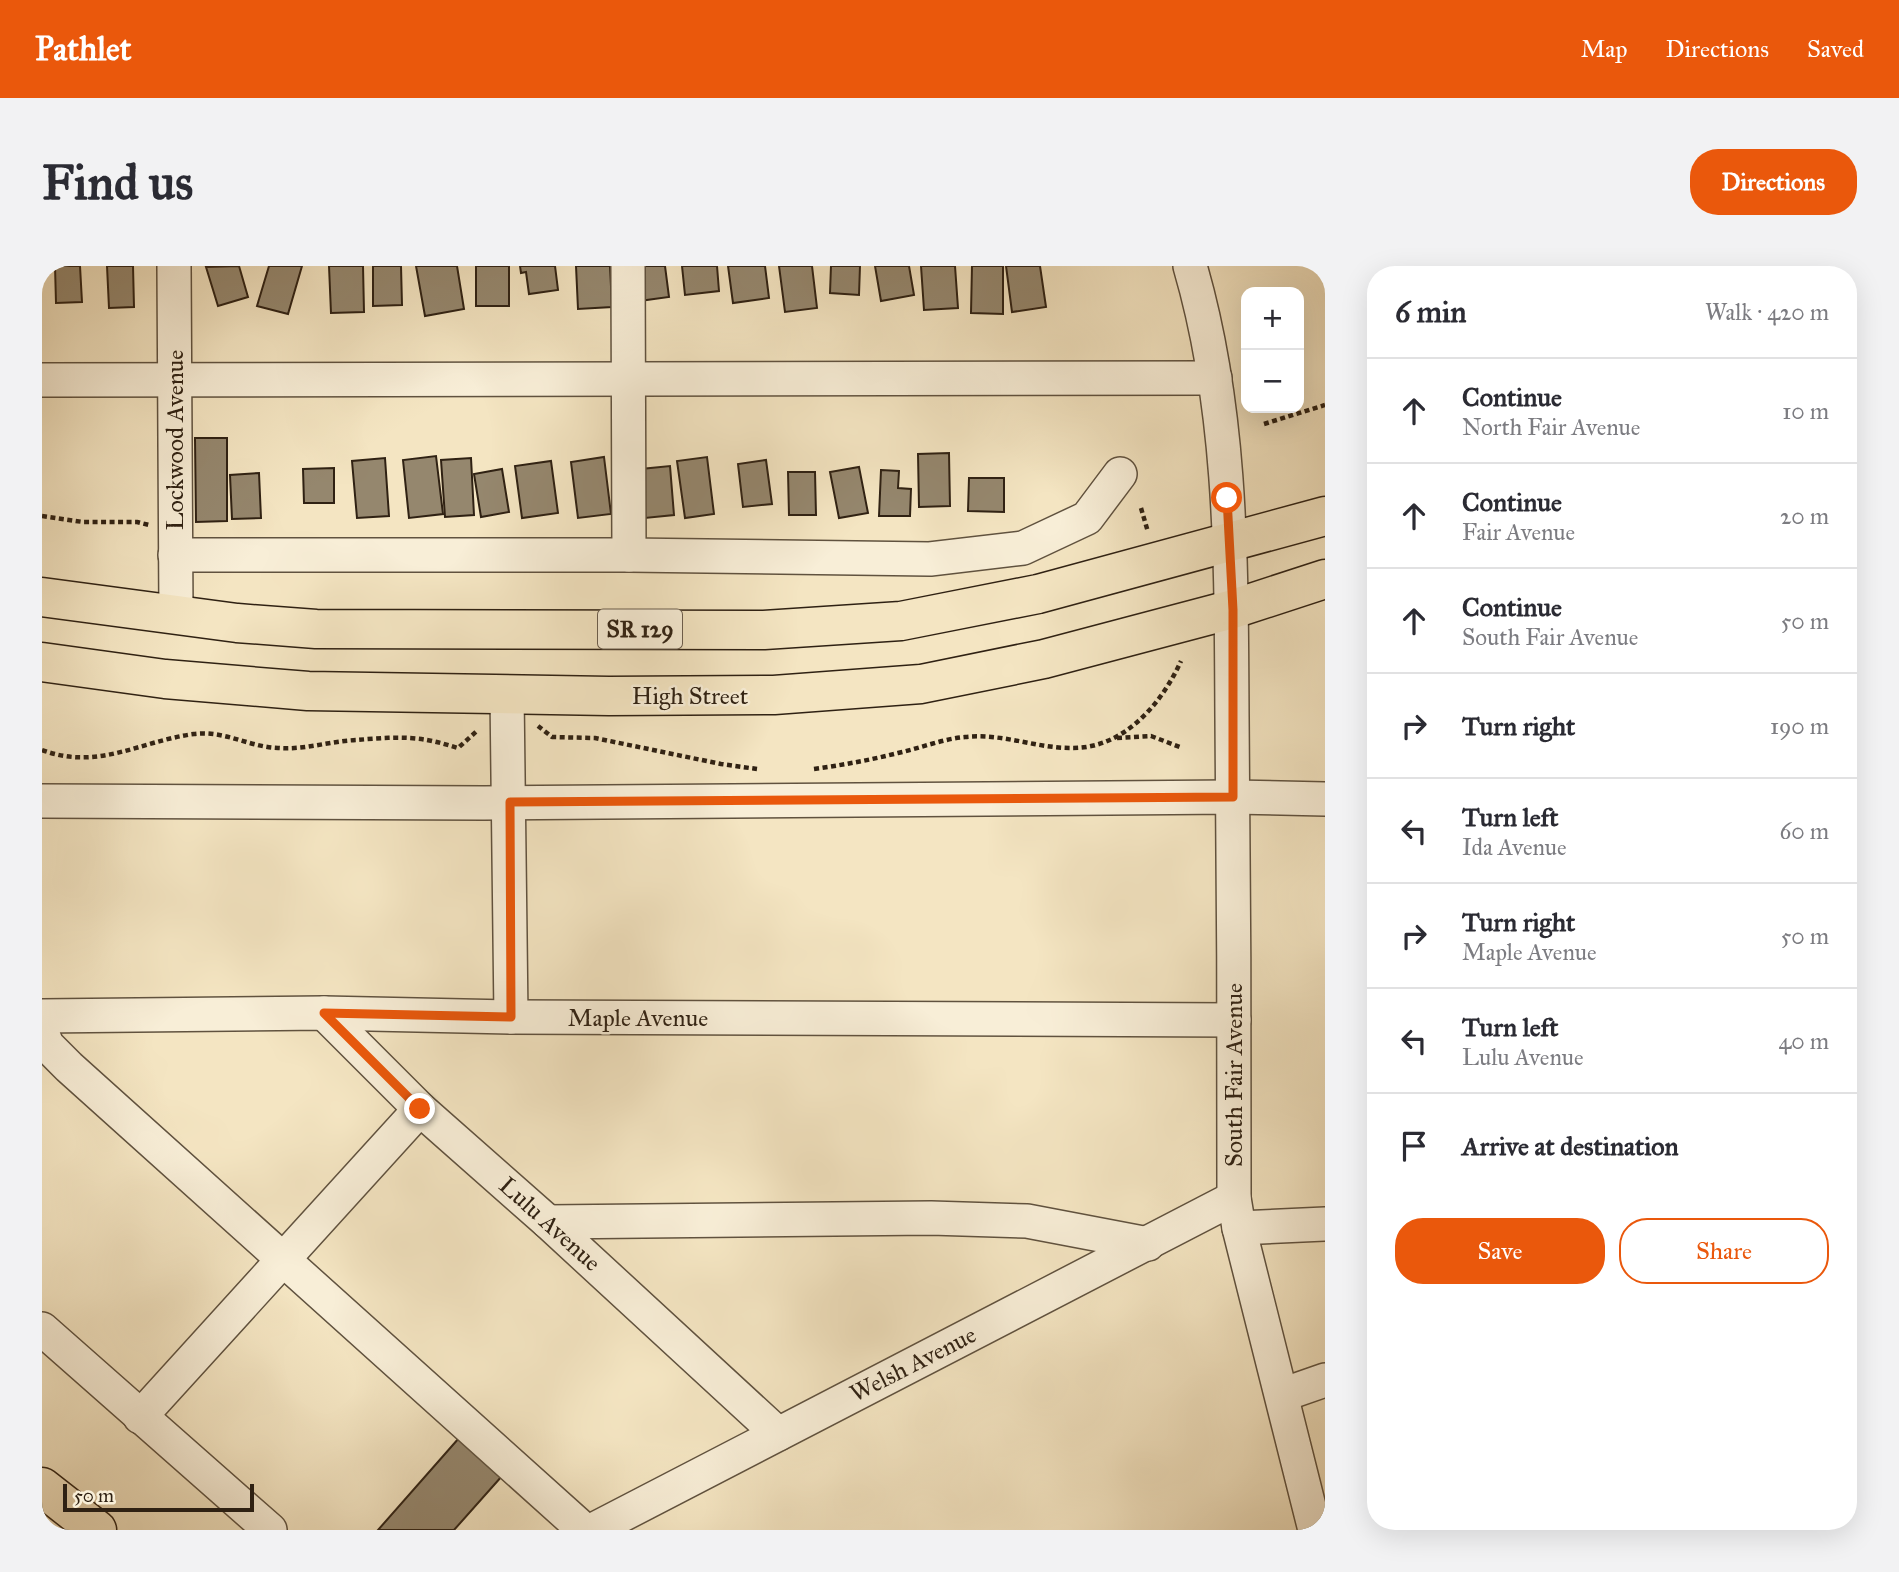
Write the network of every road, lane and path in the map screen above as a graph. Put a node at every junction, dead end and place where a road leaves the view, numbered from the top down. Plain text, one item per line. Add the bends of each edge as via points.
1 (174, 266) edge
2 (628, 266) edge
3 (1190, 266) edge
4 (1215, 378) junction
5 (42, 380) edge
6 (174, 380) junction
7 (628, 381) junction
8 (1325, 405) edge
9 (1264, 424) dead end
10 (1119, 474) dead end
11 (1141, 508) dead end
12 (42, 516) edge
13 (1325, 516) edge
14 (154, 527) dead end
15 (1149, 535) dead end
16 (1230, 541) junction
17 (176, 555) junction
18 (629, 555) junction
19 (1325, 579) edge
20 (42, 597) edge
21 (1233, 610) junction
22 (176, 614) junction
23 (1181, 661) dead end
24 (42, 662) edge
25 (509, 712) junction
26 (1117, 738) junction
27 (1180, 747) dead end
28 (42, 750) edge
29 (761, 770) dead end
30 (809, 770) dead end
31 (1233, 797) junction
32 (1325, 799) edge
33 (42, 801) edge
34 (510, 802) junction
35 (324, 1013) junction
36 (42, 1016) edge
37 (511, 1017) junction
38 (1234, 1020) junction
39 (42, 1032) edge
40 (420, 1109) junction
41 (1237, 1213) junction
42 (548, 1222) junction
43 (1325, 1224) edge
44 (1148, 1244) junction
45 (282, 1259) junction
46 (42, 1329) edge
47 (1325, 1380) edge
48 (1282, 1395) junction
49 (140, 1417) junction
50 (778, 1433) junction
51 (42, 1487) edge
52 (97, 1530) edge
53 (270, 1530) edge
54 (584, 1530) edge
55 (593, 1530) edge
56 (1315, 1530) edge

1 - 6 street, Lockwood Avenue
2 - 7 street
3 - 4 street, South Fair Avenue
4 - 7 street
4 - 16 street, South Fair Avenue
5 - 6 street
6 - 7 street
6 - 17 street, Lockwood Avenue
7 - 18 street
8 - 9 path
10 - 18 street via 1087,518 1023,548 930,559
11 - 15 path
12 - 14 path
13 - 16 main road, SR 129
16 - 21 street, South Fair Avenue
16 - 22 main road, SR 129 via 1038,594 901,621 764,631 316,629
17 - 18 street
17 - 22 street, Lockwood Avenue
19 - 21 main road, High Street
20 - 22 main road, SR 129
21 - 25 main road, High Street via 1044,659 921,684
21 - 31 street, South Fair Avenue
23 - 26 path via 1165,693
24 - 25 main road, High Street via 165,679
25 - 28 path via 458,748 425,739 389,739 273,748 197,733 102,757
25 - 29 path via 552,737 595,738
25 - 34 street
26 - 27 path via 1151,736
26 - 30 path via 1073,749 967,736
31 - 32 street
31 - 34 street
31 - 38 street, South Fair Avenue
33 - 34 street
34 - 37 street
35 - 36 street, Maple Avenue
35 - 37 street, Maple Avenue
35 - 40 street, Lulu Avenue
37 - 38 street, Maple Avenue
38 - 41 street, South Fair Avenue
39 - 45 street via 47,1045 69,1067
40 - 42 street, Lulu Avenue
40 - 45 street
41 - 43 street
41 - 44 street, Welsh Avenue
41 - 48 street, South Fair Avenue
42 - 44 street via 1027,1221
42 - 50 street, Lulu Avenue
44 - 50 street, Welsh Avenue
45 - 49 street
45 - 54 street
46 - 49 street
47 - 48 street
48 - 56 street, South Fair Avenue
49 - 53 street
50 - 55 street, Welsh Avenue
51 - 52 main road

